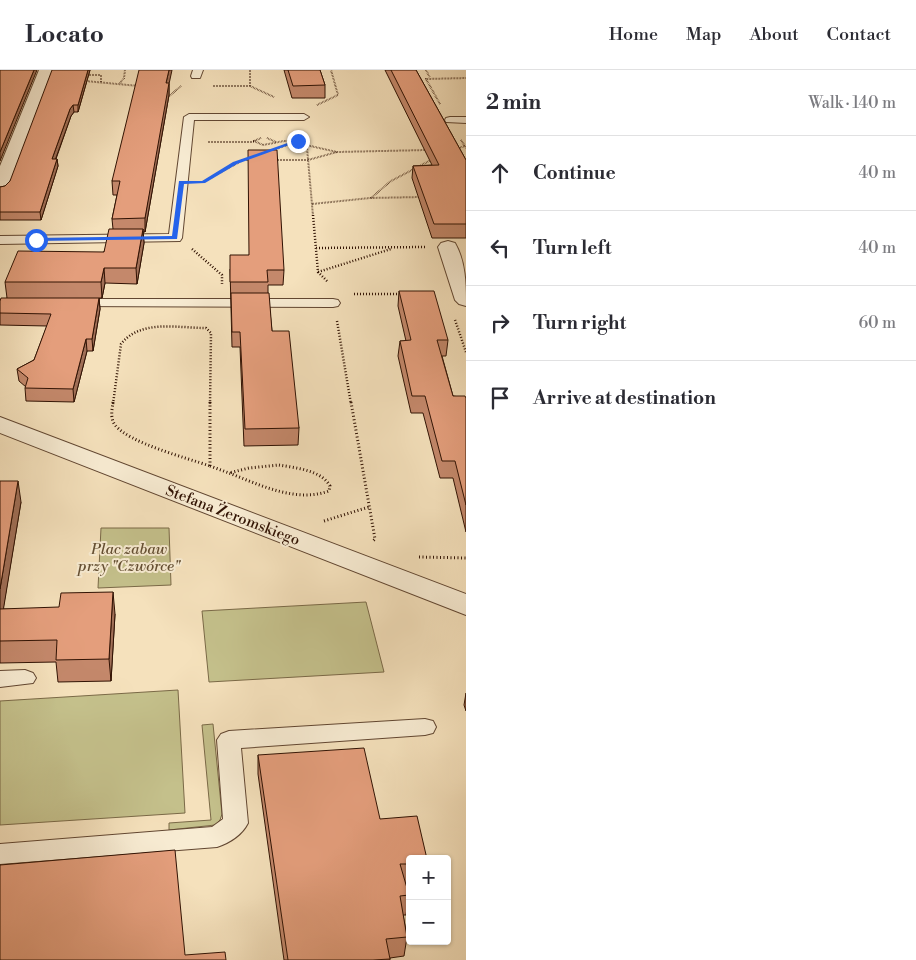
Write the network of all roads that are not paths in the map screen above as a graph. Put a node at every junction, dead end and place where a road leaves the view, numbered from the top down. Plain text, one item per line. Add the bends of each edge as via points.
1 (46, 70) edge
2 (304, 117) dead end
3 (450, 120) dead end
4 (466, 120) edge
5 (0, 188) edge
6 (0, 240) edge
7 (448, 247) road end
8 (466, 300) edge
9 (58, 303) edge
10 (334, 303) dead end
11 (0, 424) edge
12 (466, 605) edge
13 (25, 678) dead end
14 (0, 679) edge
15 (425, 727) dead end
16 (0, 854) edge

1 - 5 street
2 - 6 lane via 189,117 175,238
3 - 4 lane
7 - 8 street
9 - 10 lane
11 - 12 street, Stefana Żeromskiego
13 - 14 lane
15 - 16 lane via 229,740 236,822 217,836

